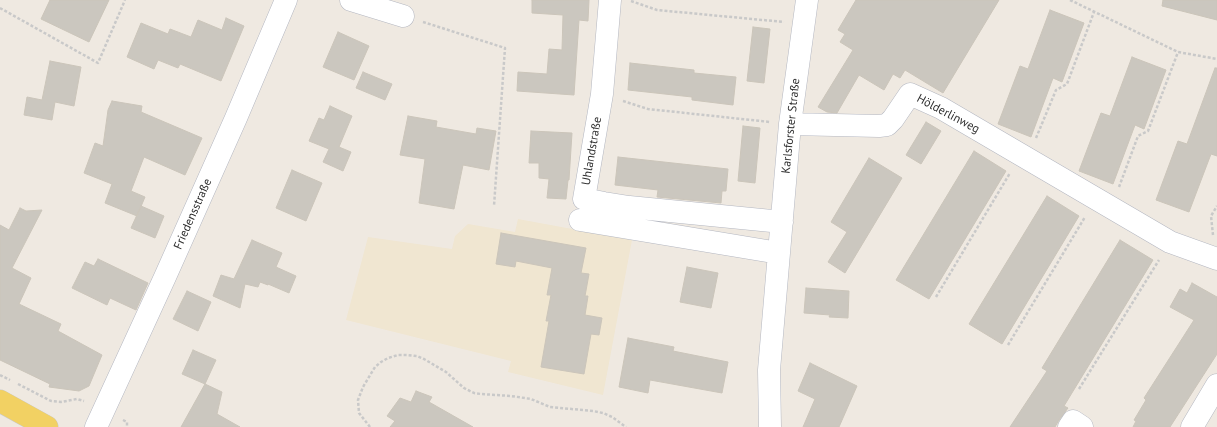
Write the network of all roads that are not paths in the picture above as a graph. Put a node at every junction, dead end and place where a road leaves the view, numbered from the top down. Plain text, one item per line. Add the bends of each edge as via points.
1 (286, 0) edge
2 (351, 0) edge
3 (610, 0) edge
4 (808, 0) edge
5 (403, 16) road end
6 (790, 124) junction
7 (580, 220) dead end
8 (782, 222) junction
9 (779, 253) junction
10 (1217, 259) edge
11 (1217, 385) edge
12 (0, 401) edge
13 (100, 419) edge
14 (47, 427) edge
15 (770, 427) edge
16 (1068, 427) edge
17 (1082, 427) edge
18 (1192, 427) edge

1 - 13 street, Friedensstraße via 214,168
2 - 5 street
3 - 8 street, Uhlandstraße via 602,94 584,199 629,207
4 - 6 street, Karlsforster Straße
6 - 8 street, Karlsforster Straße
6 - 10 street, Hölderlinweg via 887,125 894,119 910,94 941,108 1170,242
7 - 9 street
8 - 9 street, Karlsforster Straße
9 - 15 street, Karlsforster Straße via 769,370
11 - 18 street
12 - 14 main road
16 - 17 street via 1072,421

